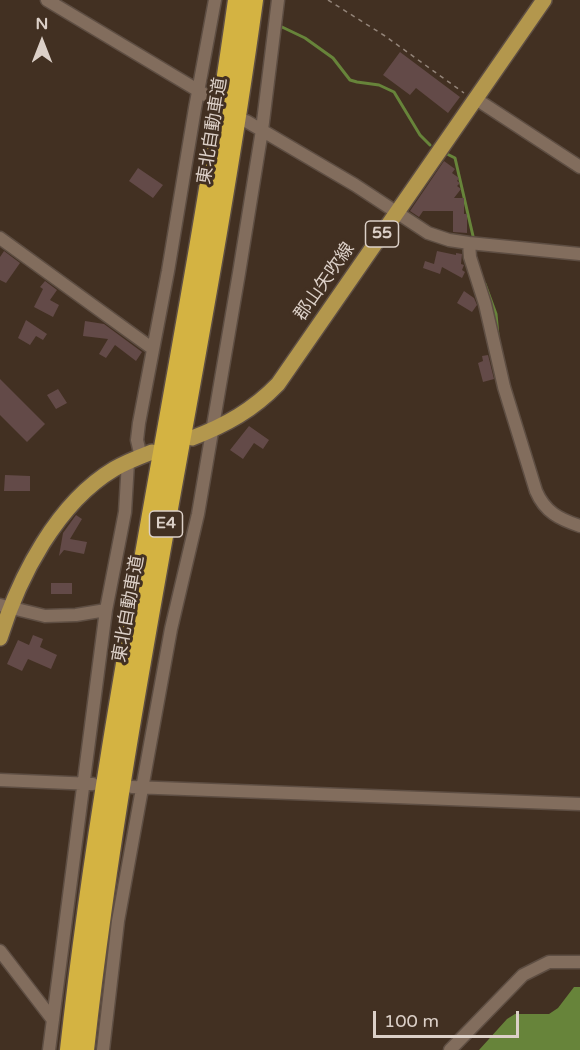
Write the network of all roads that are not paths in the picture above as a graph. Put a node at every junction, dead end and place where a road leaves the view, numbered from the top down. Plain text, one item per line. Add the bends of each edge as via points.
1 (47, 0) edge
2 (215, 0) edge
3 (237, 0) edge
4 (254, 0) edge
5 (278, 0) edge
6 (544, 0) edge
7 (203, 94) junction
8 (476, 100) junction
9 (246, 121) dead end
10 (262, 130) junction
11 (580, 167) edge
12 (396, 213) junction
13 (0, 238) edge
14 (469, 243) junction
15 (580, 254) edge
16 (153, 349) junction
17 (212, 430) junction
18 (192, 438) dead end
19 (140, 457) junction
20 (580, 526) edge
21 (6, 606) edge
22 (106, 610) junction
23 (0, 638) edge
24 (0, 780) edge
25 (88, 784) junction
26 (138, 787) junction
27 (580, 804) edge
28 (0, 951) edge
29 (580, 962) edge
30 (53, 1020) junction
31 (49, 1050) edge
32 (69, 1050) edge
33 (85, 1050) edge
34 (103, 1050) edge
35 (450, 1050) edge

1 - 7 street
2 - 7 street
3 - 32 highway, 東北自動車道 / E4 via 206,204 94,852
4 - 33 highway, 東北自動車道 / E4 via 120,794
5 - 10 street
6 - 8 main road, 郡山矢吹線 / 55
7 - 16 street
8 - 11 street
8 - 12 main road, 郡山矢吹線 / 55
9 - 10 street
10 - 12 street
10 - 17 street
12 - 14 street via 428,232
12 - 17 main road, 郡山矢吹線 / 55 via 278,384 259,403
13 - 16 street
14 - 15 street
14 - 20 street via 504,387 538,496 553,514
16 - 19 street via 139,423
17 - 18 main road, 郡山矢吹線 / 55
17 - 26 street via 198,514
19 - 21 main road via 99,479 72,503 52,528
19 - 22 street
21 - 22 street via 45,616
21 - 23 main road
22 - 25 street
24 - 25 street
25 - 30 street
26 - 27 street
26 - 34 street
28 - 30 street
29 - 35 street via 549,962 523,975
30 - 31 street

